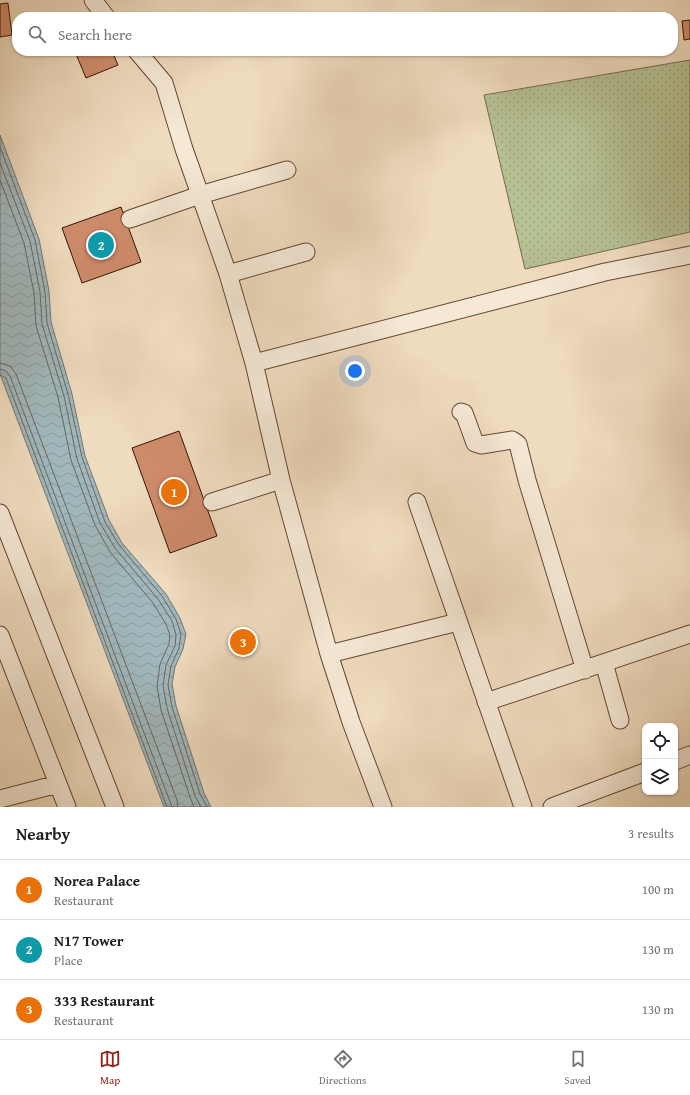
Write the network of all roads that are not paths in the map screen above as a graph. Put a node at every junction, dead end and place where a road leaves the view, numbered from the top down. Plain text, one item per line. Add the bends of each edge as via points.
1 (93, 0) edge
2 (102, 12) edge
3 (141, 56) edge
4 (287, 170) dead end
5 (200, 195) junction
6 (130, 218) dead end
7 (306, 252) dead end
8 (690, 255) edge
9 (228, 274) junction
10 (254, 363) junction
11 (461, 412) dead end
12 (281, 480) junction
13 (212, 502) dead end
14 (417, 502) dead end
15 (0, 513) edge
16 (458, 622) junction
17 (690, 634) edge
18 (0, 635) edge
19 (329, 654) junction
20 (604, 663) junction
21 (585, 670) junction
22 (486, 702) junction
23 (620, 720) dead end
24 (690, 755) edge
25 (678, 760) edge
26 (642, 773) edge
27 (58, 784) junction
28 (0, 799) edge
29 (67, 807) edge
30 (115, 807) edge
31 (383, 807) edge
32 (523, 807) edge
33 (552, 807) edge

1 - 2 street
3 - 5 street via 164,83
4 - 5 street
5 - 6 street
5 - 9 street
7 - 9 street
8 - 10 street via 605,272
9 - 10 street
10 - 12 street
11 - 21 street via 475,443 481,445 512,440 518,444
12 - 13 street
12 - 19 street
14 - 16 street
15 - 30 street
16 - 19 street
16 - 22 street
17 - 20 street
18 - 27 street
19 - 31 street
20 - 21 street
20 - 23 street
21 - 22 street
22 - 32 street
24 - 25 street
26 - 33 street
27 - 28 street
27 - 29 street

